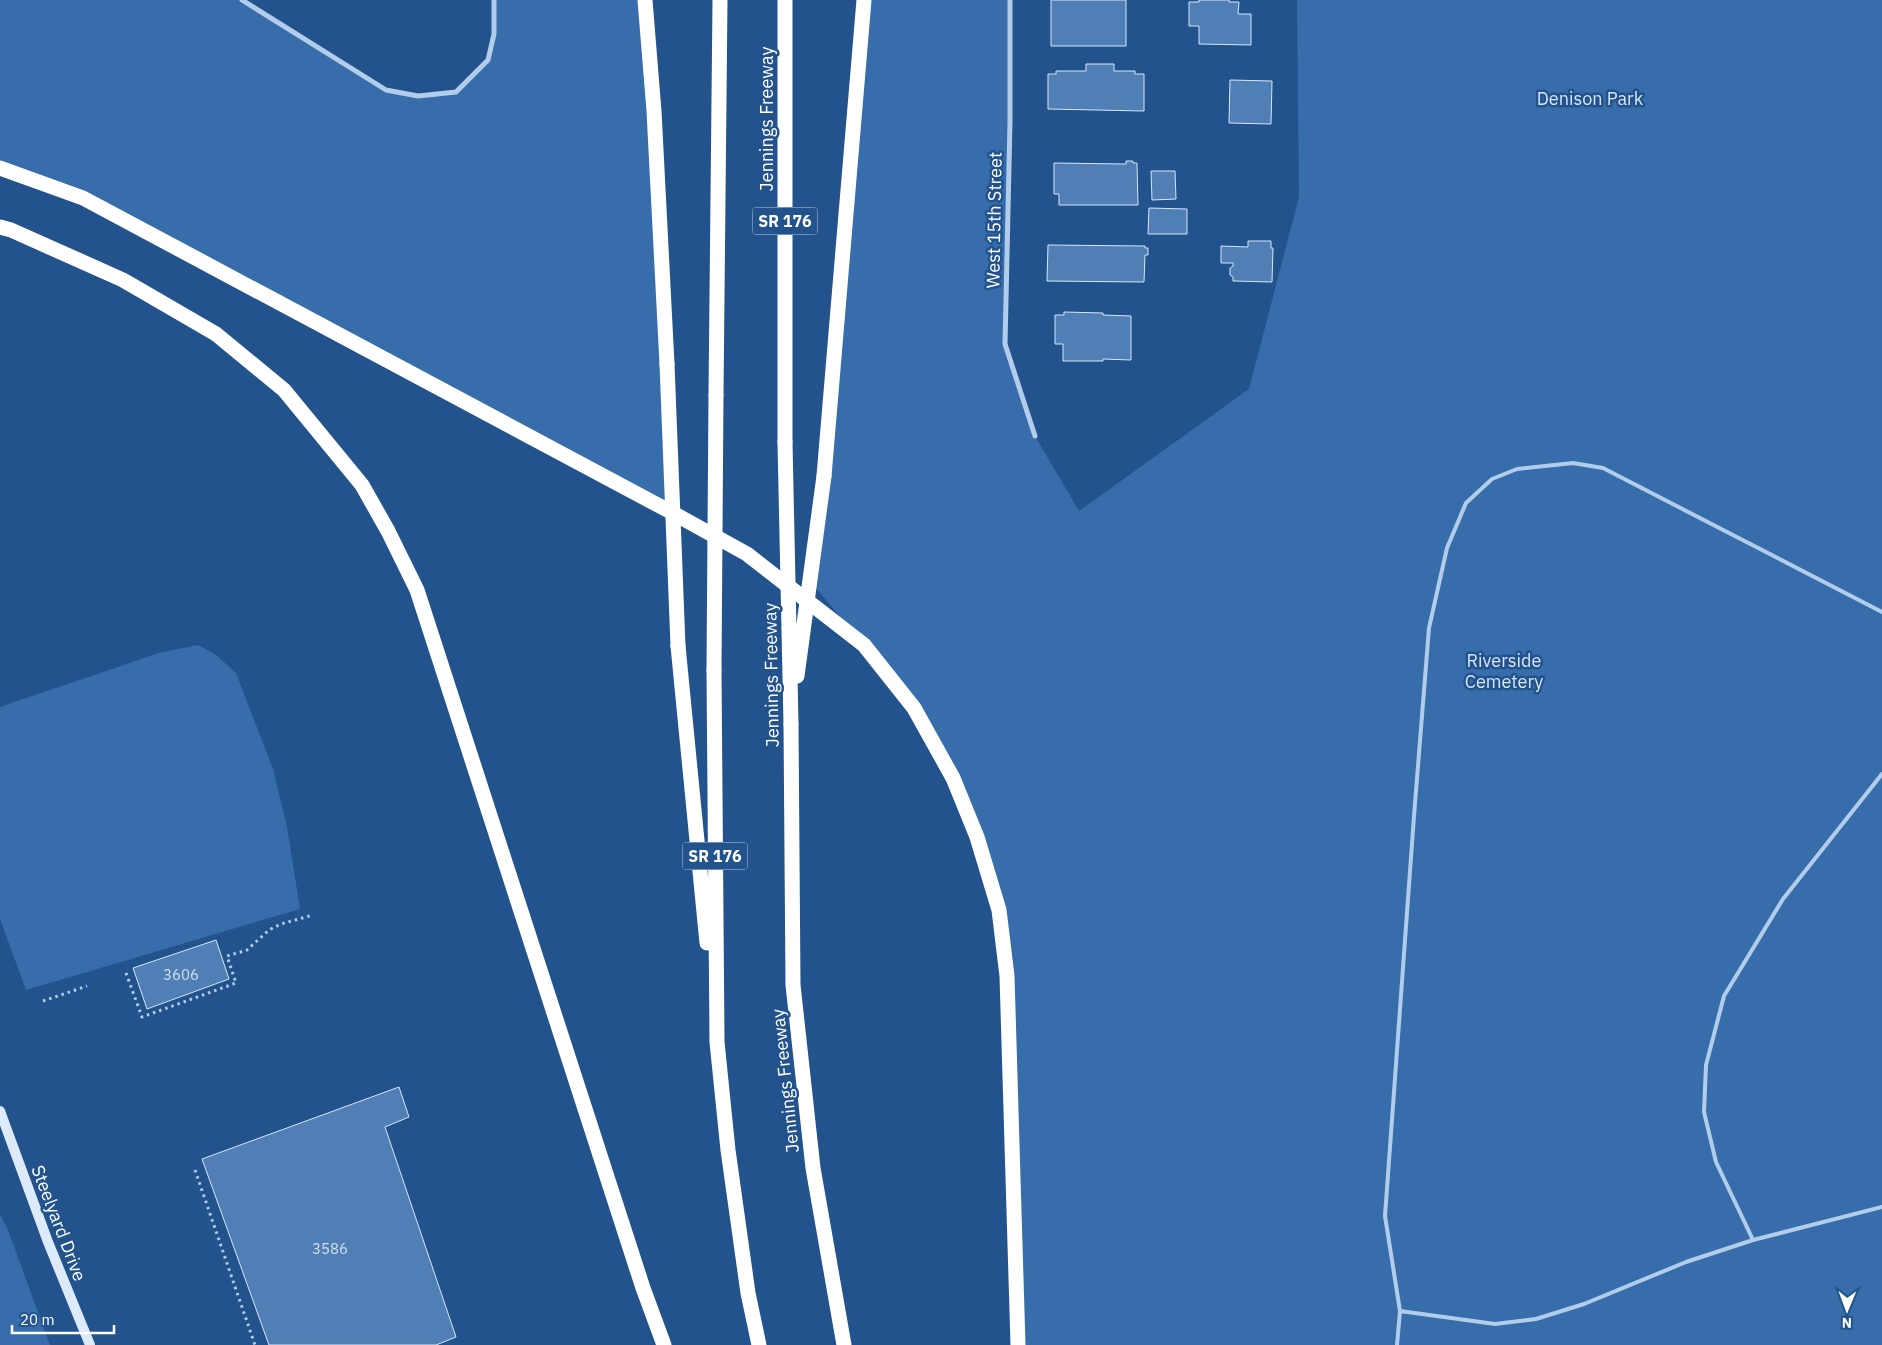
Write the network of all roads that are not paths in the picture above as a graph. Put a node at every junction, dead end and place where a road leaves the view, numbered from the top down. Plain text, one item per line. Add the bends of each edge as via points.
1 (242, 0) edge
2 (494, 0) edge
3 (644, 0) edge
4 (720, 0) edge
5 (785, 0) edge
6 (864, 0) edge
7 (1010, 0) edge
8 (0, 168) edge
9 (0, 227) edge
10 (1035, 436) dead end
11 (1882, 612) edge
12 (791, 724) junction
13 (1882, 774) edge
14 (717, 1042) junction
15 (0, 1112) edge
16 (1882, 1207) edge
17 (1754, 1240) junction
18 (1400, 1311) junction
19 (90, 1345) edge
20 (664, 1345) edge
21 (759, 1345) edge
22 (844, 1345) edge
23 (1018, 1345) edge
24 (1397, 1345) edge

1 - 2 street via 386,90 418,96 456,92 488,60 494,34
3 - 14 highway, bridge via 654,111 668,364 678,646
4 - 14 highway, SR 176, bridge via 714,670
5 - 12 highway, Jennings Freeway / SR 176, bridge via 785,442
6 - 12 highway, bridge via 824,476
7 - 10 street, West 15th Street via 1005,344
8 - 23 highway via 83,198 748,554 864,645 914,708 953,778 978,837 999,910 1007,976
9 - 20 highway via 124,280 216,334 284,390 362,485 417,590
11 - 18 lane via 1603,468 1573,463 1517,469 1492,479 1466,503 1447,548 1429,628 1414,806 1385,1216
12 - 22 highway, Jennings Freeway / SR 176 via 793,984 813,1168
13 - 17 lane via 1783,899 1724,996 1706,1065 1704,1112 1716,1162
14 - 21 highway, SR 176 via 748,1293
15 - 19 street, Steelyard Drive
16 - 17 lane
17 - 18 lane via 1536,1319 1495,1324
18 - 24 lane

